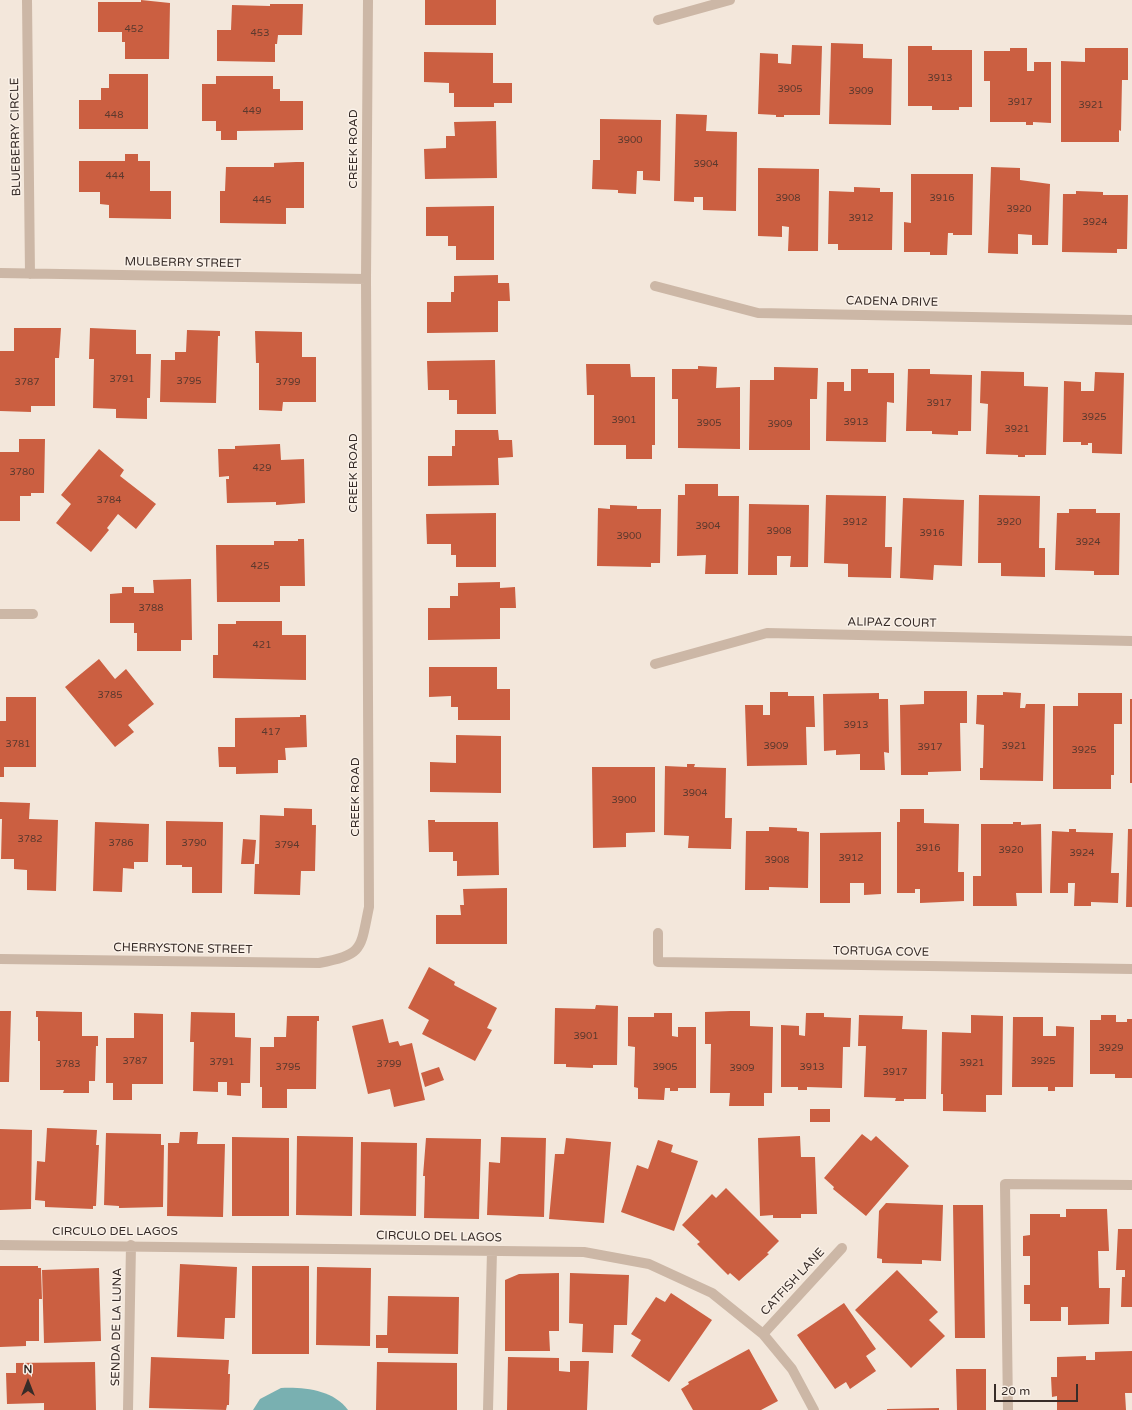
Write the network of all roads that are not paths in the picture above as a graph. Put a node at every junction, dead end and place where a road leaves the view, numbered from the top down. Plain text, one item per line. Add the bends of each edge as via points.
1 (27, 0) edge
2 (368, 0) edge
3 (730, 0) edge
4 (658, 20) dead end
5 (0, 273) edge
6 (30, 274) junction
7 (366, 279) junction
8 (655, 286) dead end
9 (1132, 320) edge
10 (0, 614) edge
11 (33, 614) dead end
12 (1132, 641) edge
13 (655, 664) dead end
14 (658, 933) dead end
15 (360, 946) joint
16 (0, 959) edge
17 (1132, 969) edge
18 (1132, 1184) edge
19 (0, 1244) edge
20 (131, 1245) junction
21 (842, 1248) dead end
22 (492, 1250) junction
23 (763, 1334) junction
24 (128, 1410) edge
25 (488, 1410) edge
26 (814, 1410) edge
27 (1008, 1410) edge

1 - 6 street, BLUEBERRY CIRCLE
2 - 7 street, CREEK ROAD
3 - 4 street
5 - 6 street, MULBERRY STREET
6 - 7 street, MULBERRY STREET
7 - 15 street, CREEK ROAD via 370,907
8 - 9 street, CADENA DRIVE via 758,313
10 - 11 street
12 - 13 street, ALIPAZ COURT via 767,634
14 - 17 street, TORTUGA COVE via 658,962
15 - 16 street, CHERRYSTONE STREET via 346,958 319,963
18 - 27 street via 1005,1184
19 - 20 street, CIRCULO DEL LAGOS
20 - 22 street, CIRCULO DEL LAGOS
20 - 24 street, SENDA DE LA LUNA
21 - 23 street, CATFISH LANE
22 - 23 street, CIRCULO DEL LAGOS via 584,1252 650,1264 712,1293
22 - 25 street
23 - 26 street, CIRCULO DEL LAGOS via 792,1369

